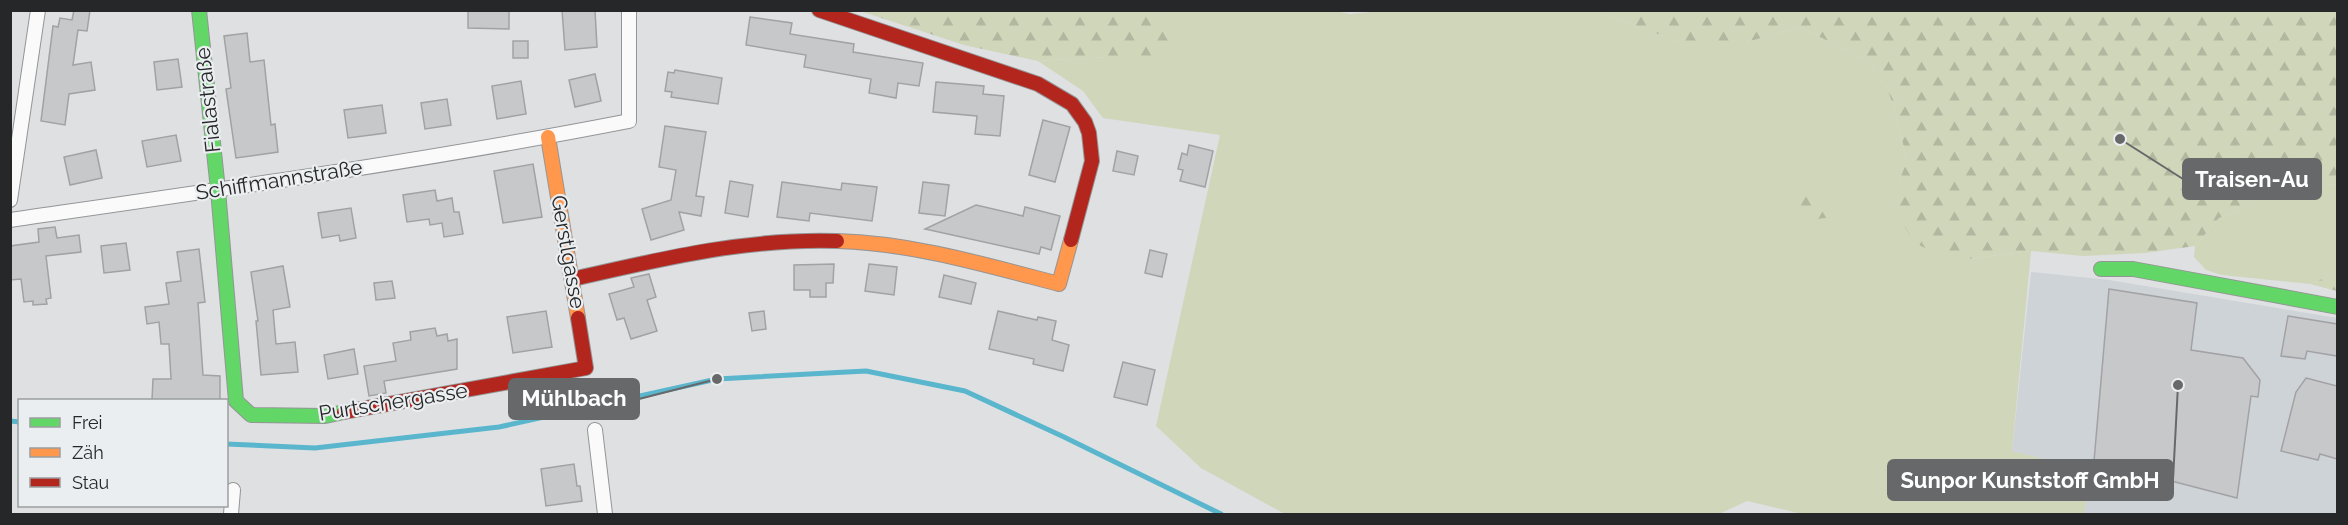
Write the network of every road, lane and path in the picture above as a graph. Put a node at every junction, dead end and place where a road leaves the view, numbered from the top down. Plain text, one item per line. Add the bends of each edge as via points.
1 (38, 10) edge
2 (199, 10) edge
3 (628, 10) edge
4 (819, 10) edge
5 (548, 137) junction
6 (218, 190) junction
7 (10, 200) edge
8 (10, 220) edge
9 (2101, 269) dead end
10 (573, 279) junction
11 (2337, 307) edge
12 (586, 368) joint
13 (595, 430) dead end
14 (233, 490) dead end
15 (231, 514) edge
16 (605, 514) edge

1 - 7 street
2 - 6 street, Fialastraße
3 - 5 street, Schiffmannstraße via 629,122
4 - 10 street via 1038,84 1056,92 1079,112 1093,140 1092,161 1059,284 934,252 812,240 691,252
5 - 6 street, Schiffmannstraße
5 - 10 street, Gerstlgasse
6 - 8 street, Schiffmannstraße
6 - 12 street, Purtschergasse via 236,401 251,415 325,416
9 - 11 street via 2133,269
10 - 12 street, Gerstlgasse
13 - 16 street
14 - 15 street

